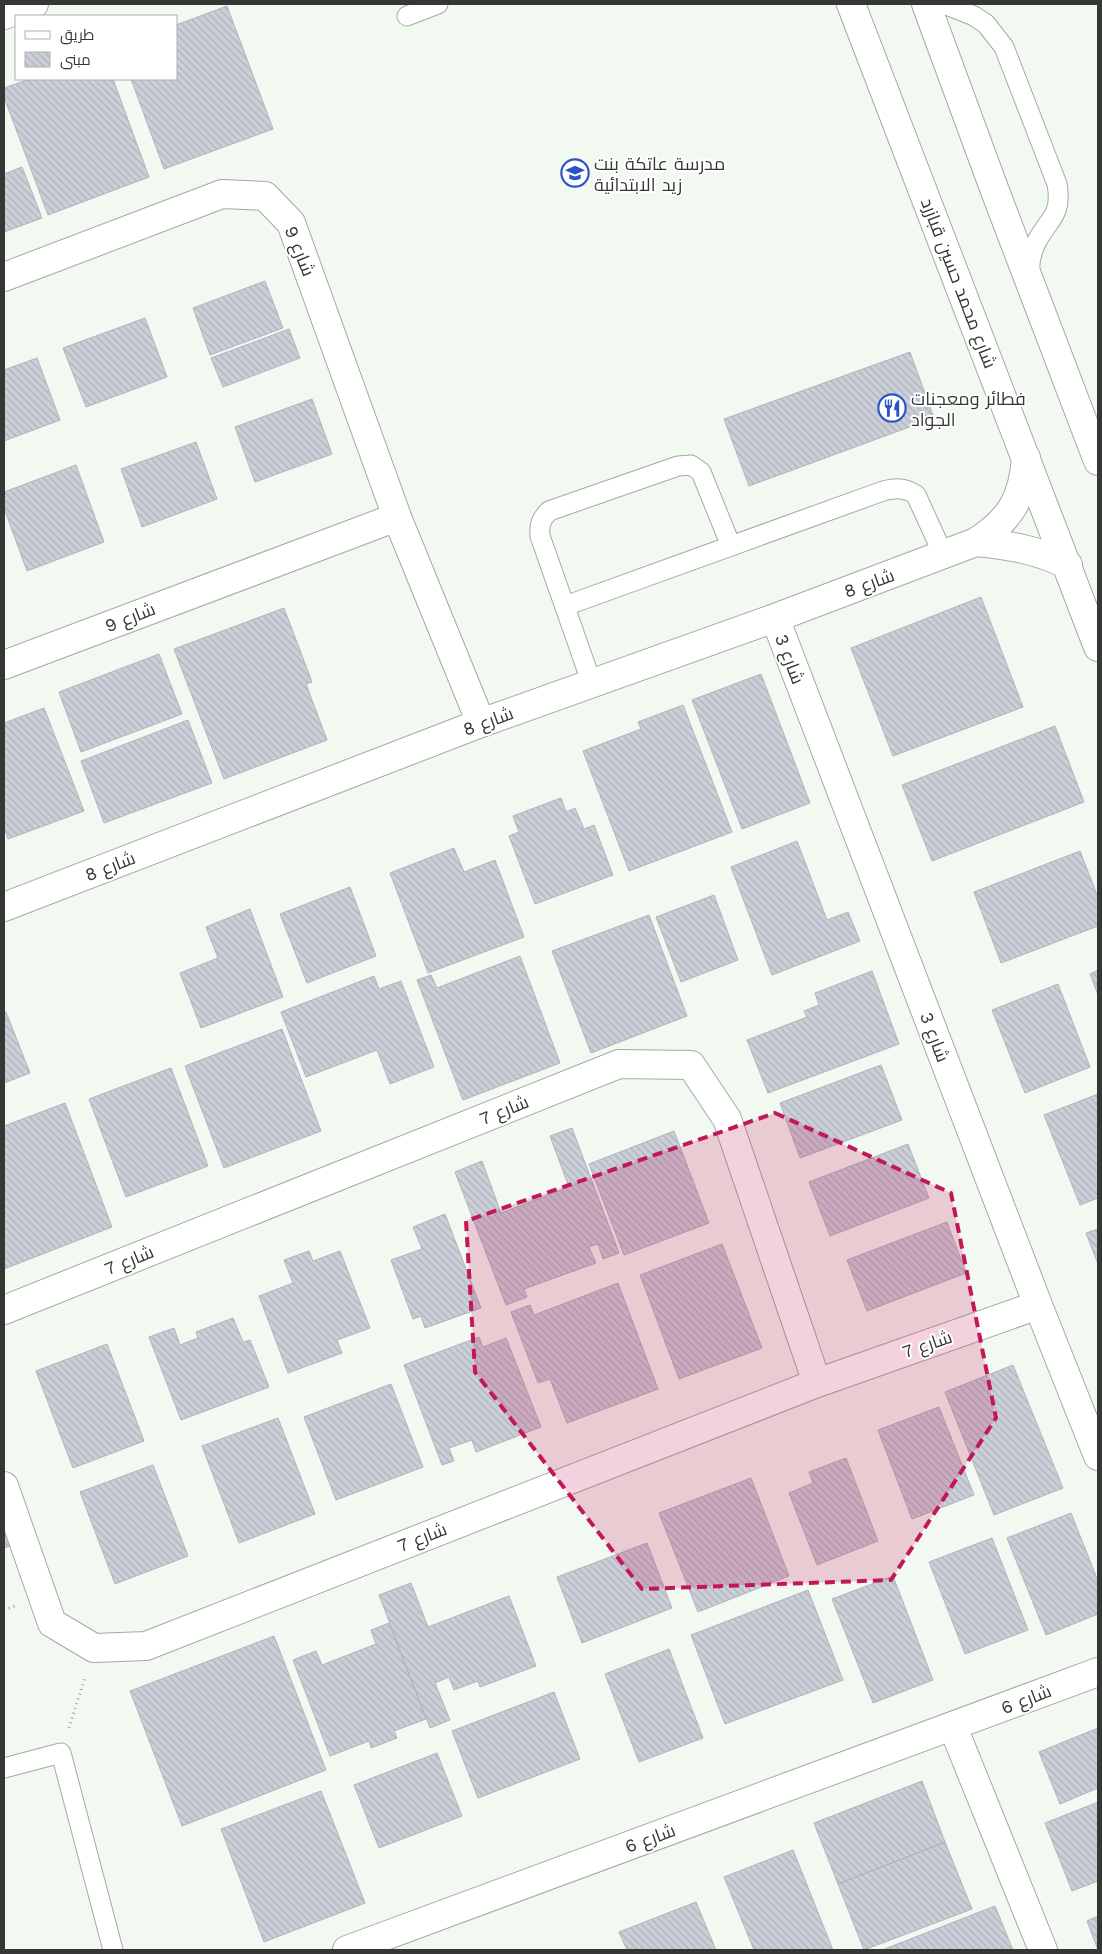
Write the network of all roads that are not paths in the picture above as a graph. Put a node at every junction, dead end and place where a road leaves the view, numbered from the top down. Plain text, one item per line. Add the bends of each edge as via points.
1 (34, 4) edge
2 (438, 4) edge
3 (851, 4) edge
4 (908, 4) edge
5 (926, 4) edge
6 (944, 4) edge
7 (4, 15) edge
8 (406, 16) dead end
9 (995, 191) junction
10 (4, 278) edge
11 (1030, 282) junction
12 (1095, 447) edge
13 (1026, 458) junction
14 (397, 516) junction
15 (976, 542) junction
16 (731, 546) junction
17 (944, 556) junction
18 (1068, 565) junction
19 (565, 606) junction
20 (775, 618) junction
21 (1098, 647) edge
22 (4, 665) edge
23 (592, 684) junction
24 (481, 723) junction
25 (4, 907) edge
26 (1038, 1305) junction
27 (4, 1310) edge
28 (817, 1383) junction
29 (1098, 1456) edge
30 (4, 1486) edge
31 (1098, 1672) edge
32 (953, 1727) junction
33 (4, 1768) edge
34 (112, 1950) edge
35 (347, 1950) edge
36 (1042, 1950) edge

1 - 7 street
2 - 8 lane
3 - 13 street, شارع محمد حسين قبازرد
4 - 9 street via 941,90
5 - 9 street
6 - 11 lane via 986,24 1004,47 1056,184 1058,205 1050,224 1035,245 1030,263
9 - 11 street
10 - 14 street, شارع 9 via 222,194 265,196 291,223
11 - 12 street
13 - 15 street, شارع 8 via 1024,479 1011,510 993,531
13 - 18 street, شارع محمد حسين قبازرد
14 - 22 street, شارع 9
14 - 24 street, شارع 9
15 - 17 street, شارع 8
15 - 18 street, شارع 8 via 1033,550
16 - 17 lane via 898,488 916,495
16 - 19 lane
16 - 19 lane via 703,476 691,465 678,466 549,511 542,518 540,536
17 - 20 street, شارع 8
18 - 21 street, شارع محمد حسين قبازرد
19 - 23 lane
20 - 23 street, شارع 8
20 - 26 street, شارع 3
23 - 24 street, شارع 8
24 - 25 street, شارع 8
26 - 28 street, شارع 7
26 - 29 street, شارع 3
27 - 28 street, شارع 7 via 619,1064 691,1065 727,1119
28 - 30 street, شارع 7 via 146,1646 94,1648 52,1623
31 - 32 street, شارع 6
32 - 35 street, شارع 6
32 - 36 street
33 - 34 lane via 61,1753

